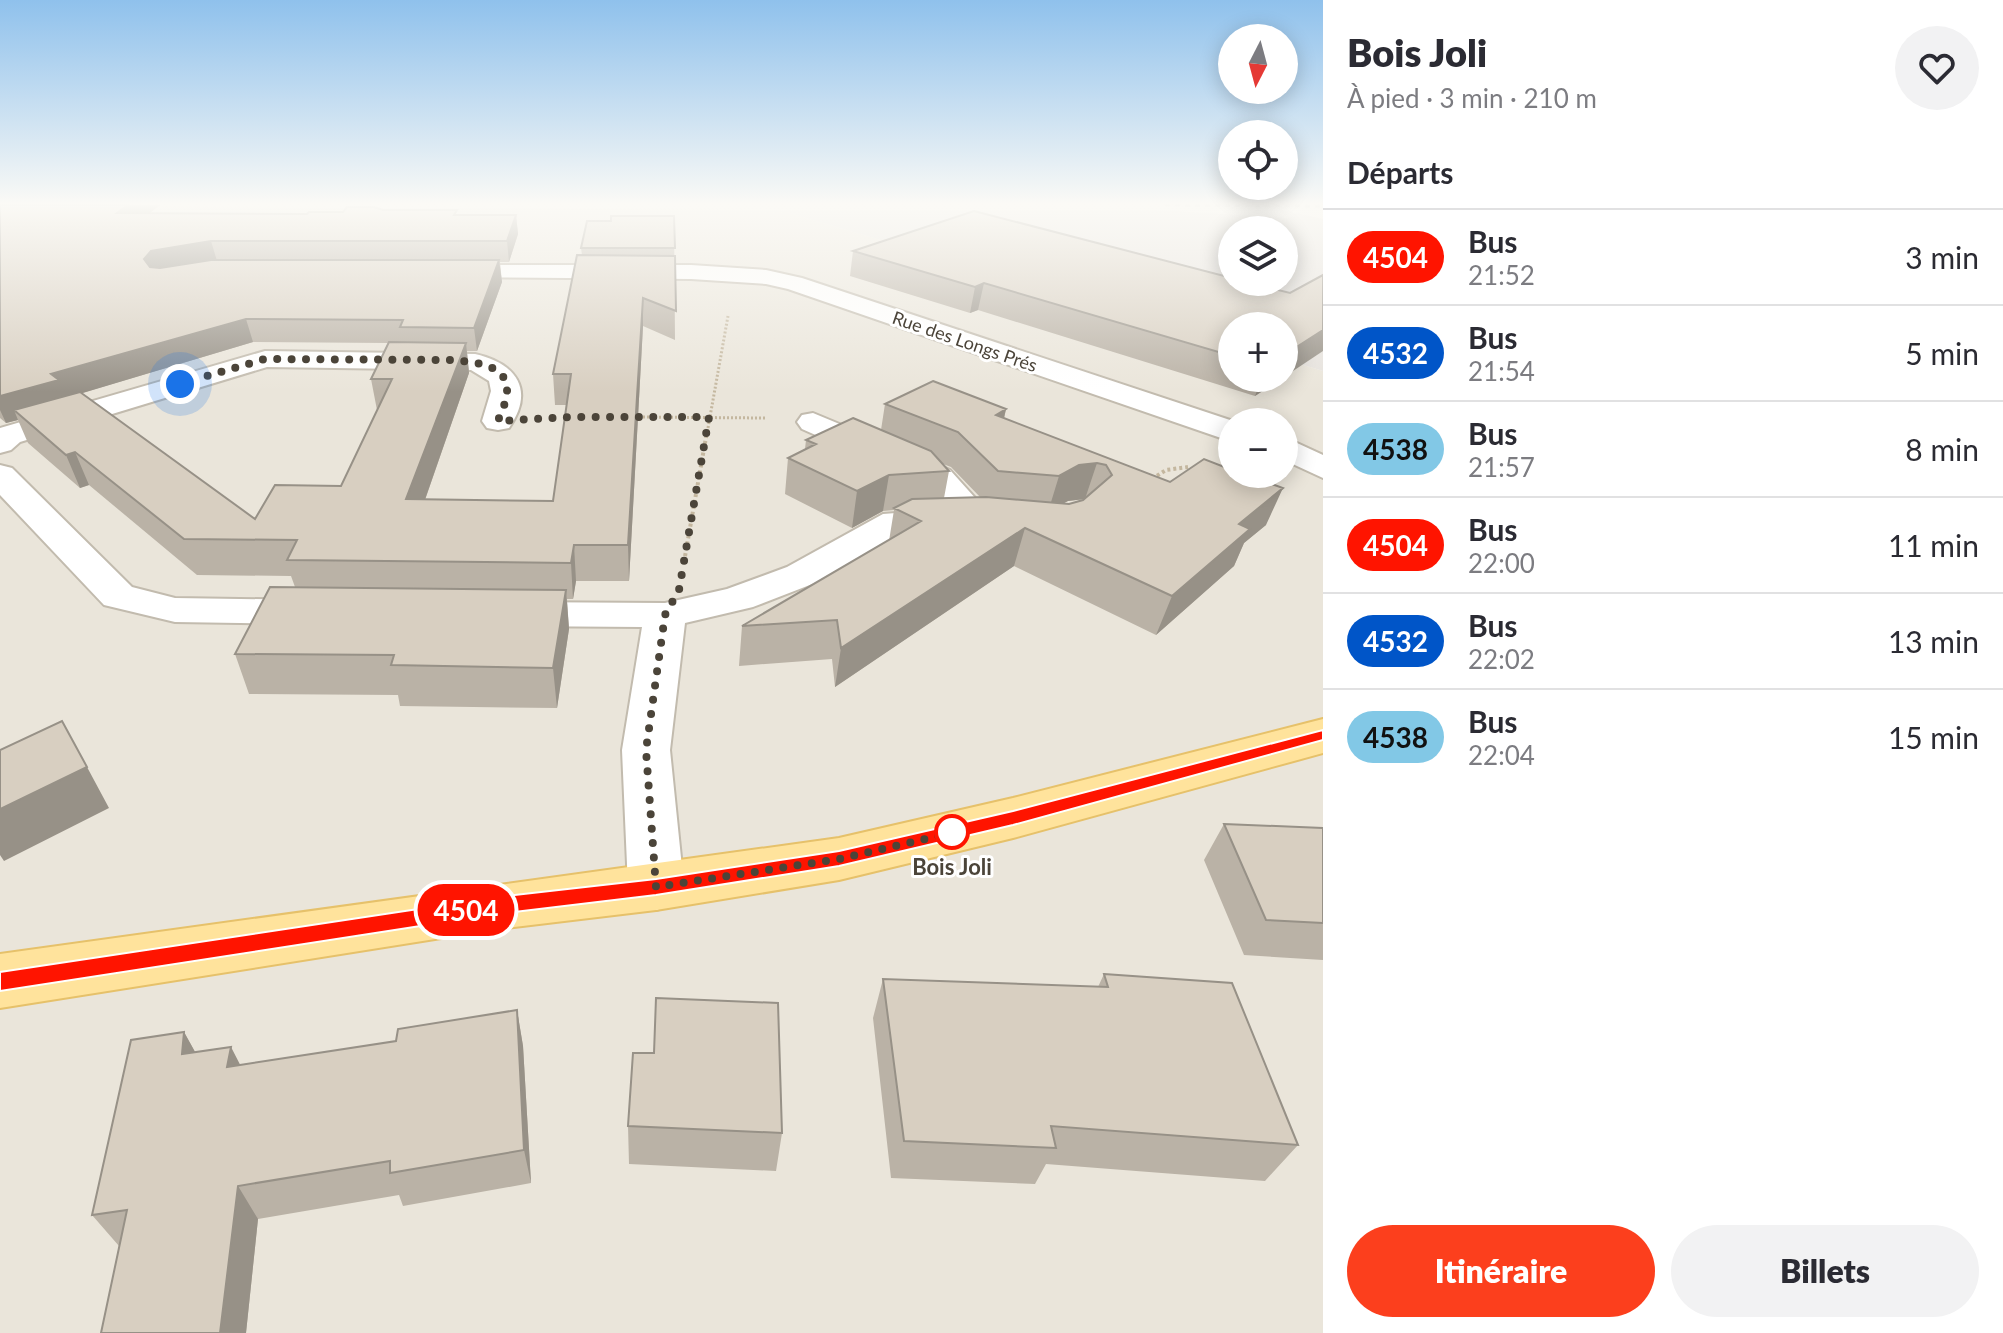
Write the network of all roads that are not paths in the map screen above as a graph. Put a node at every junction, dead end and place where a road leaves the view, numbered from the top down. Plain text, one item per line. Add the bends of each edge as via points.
1 (422, 272) edge
2 (498, 421) dead end
3 (813, 422) road end
4 (1218, 426) edge
5 (0, 443) edge
6 (1298, 455) edge
7 (1323, 468) edge
8 (0, 475) edge
9 (349, 612) edge
10 (475, 613) edge
11 (665, 615) junction
12 (1323, 736) edge
13 (656, 887) junction
14 (0, 981) edge

1 - 4 street, Rue des Longs Prés via 736,274 794,283
2 - 5 street via 508,391 504,378 475,362 265,359 9,435
3 - 11 street via 938,477 990,521 896,522 801,575 739,598
6 - 7 street
8 - 9 street via 118,596 175,610
10 - 11 street
11 - 13 street via 646,750
12 - 13 main road via 866,853
13 - 14 main road

